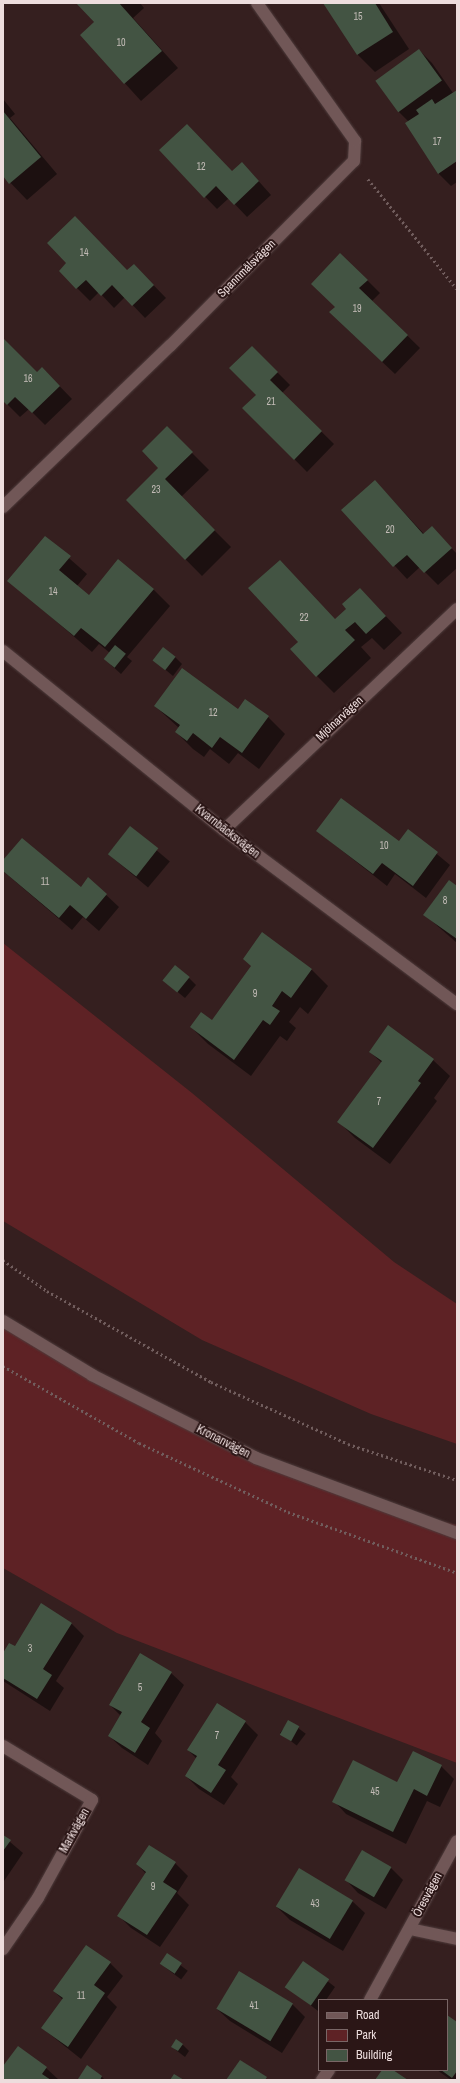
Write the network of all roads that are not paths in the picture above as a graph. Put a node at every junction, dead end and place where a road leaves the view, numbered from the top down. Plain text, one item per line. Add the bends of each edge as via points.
1 (257, 3) edge
2 (3, 507) edge
3 (457, 609) edge
4 (3, 651) edge
5 (224, 830) junction
6 (457, 1004) edge
7 (3, 1321) edge
8 (457, 1532) edge
9 (3, 1746) edge
10 (457, 1840) edge
11 (410, 1929) junction
12 (457, 1939) edge
13 (3, 1949) edge
14 (371, 1999) edge
15 (328, 2071) edge
16 (322, 2080) edge

1 - 2 street, Spannmålsvägen via 355,141 354,161 170,346
3 - 5 street, Mjölnarvägen
4 - 5 street, Kvarnbäcksvägen
5 - 6 street, Kvarnbäcksvägen
7 - 8 street, Kronanvägen via 92,1375 256,1458
9 - 13 street, Markvägen via 92,1800 38,1898
10 - 11 street, Öresvägen
11 - 12 street, Öresvägen
11 - 14 street, Öresvägen
15 - 16 street

